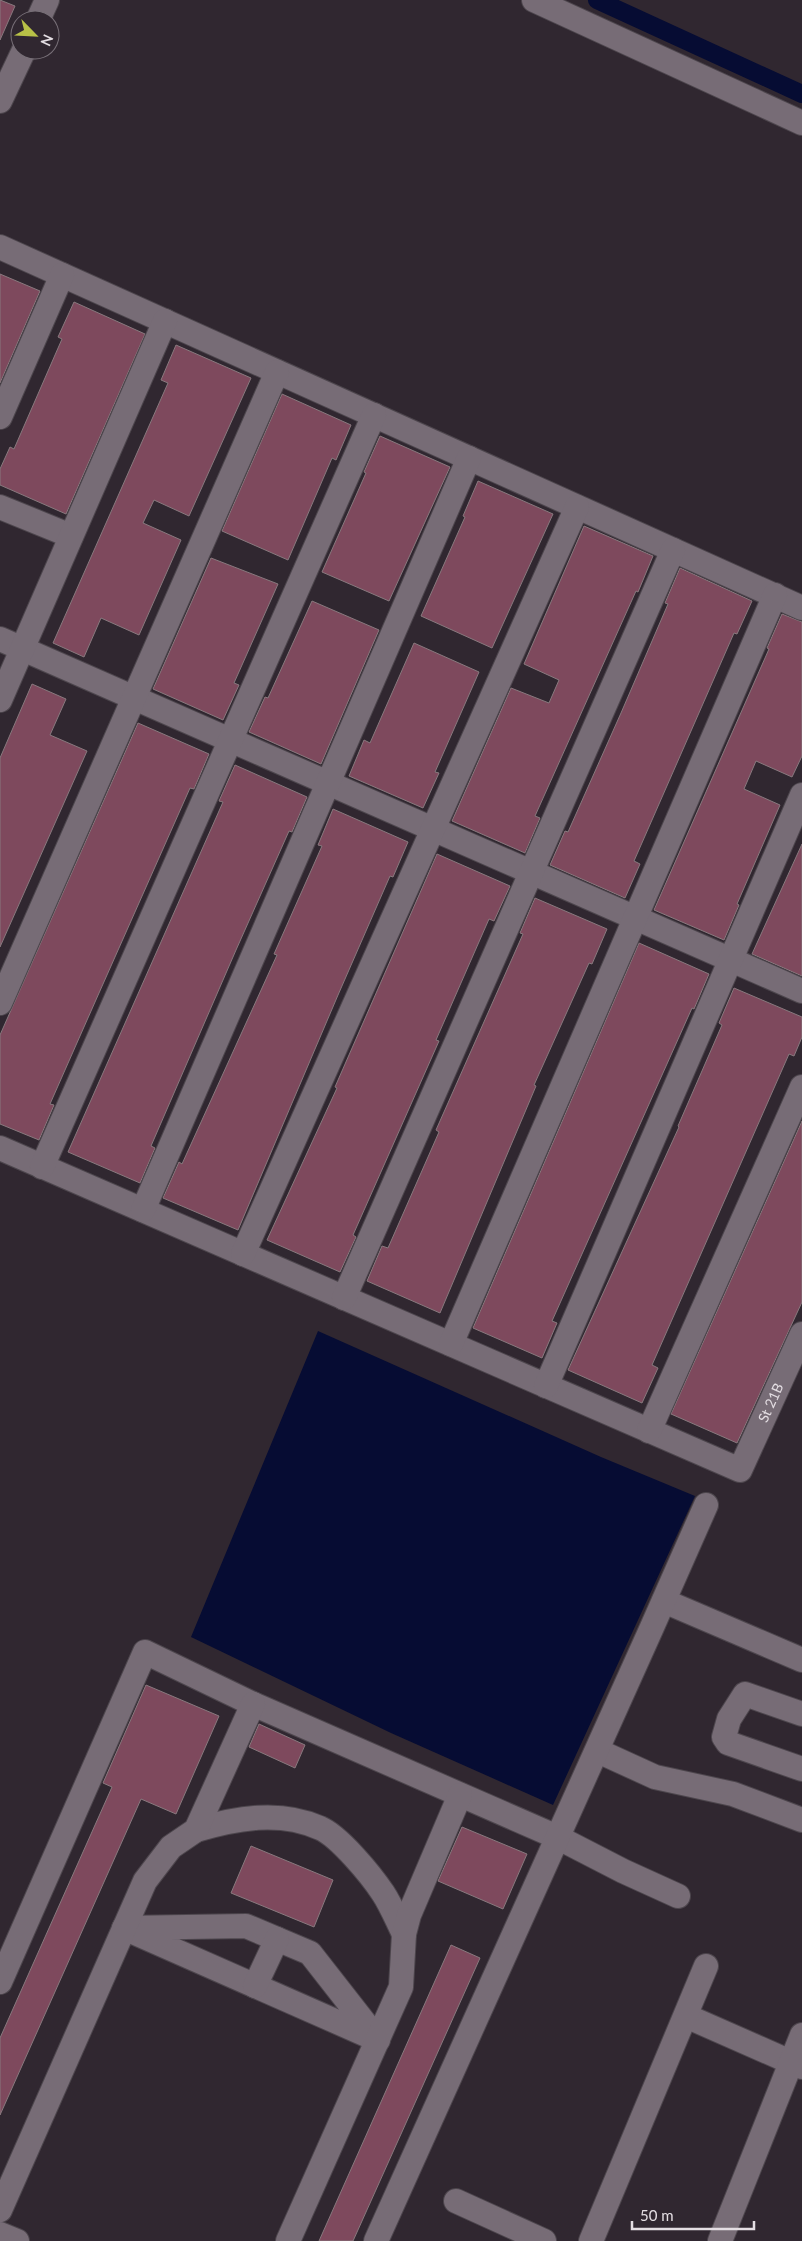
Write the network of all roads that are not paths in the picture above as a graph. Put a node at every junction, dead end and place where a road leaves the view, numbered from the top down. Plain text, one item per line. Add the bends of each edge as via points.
1 (534, 0) edge
2 (19, 60) edge
3 (0, 101) edge
4 (802, 123) edge
5 (0, 247) edge
6 (62, 275) junction
7 (165, 321) junction
8 (277, 372) junction
9 (374, 415) junction
10 (0, 417) edge
11 (469, 458) junction
12 (0, 507) edge
13 (577, 507) junction
14 (71, 536) junction
15 (673, 550) junction
16 (775, 595) junction
17 (802, 608) edge
18 (0, 640) edge
19 (22, 649) junction
20 (134, 698) junction
21 (0, 700) edge
22 (230, 741) junction
23 (328, 783) junction
24 (802, 795) edge
25 (433, 830) junction
26 (531, 872) junction
27 (635, 918) junction
28 (730, 960) junction
29 (802, 991) edge
30 (0, 1003) edge
31 (802, 1087) edge
32 (0, 1148) edge
33 (42, 1167) junction
34 (143, 1210) junction
35 (243, 1254) junction
36 (344, 1298) junction
37 (802, 1334) edge
38 (451, 1344) junction
39 (546, 1386) junction
40 (649, 1430) junction
41 (706, 1504) dead end
42 (664, 1601) junction
43 (802, 1660) edge
44 (253, 1704) junction
45 (802, 1714) edge
46 (598, 1752) junction
47 (800, 1765) edge
48 (460, 1795) junction
49 (802, 1820) edge
50 (196, 1830) junction
51 (557, 1837) junction
52 (678, 1896) dead end
53 (124, 1928) junction
54 (404, 1934) junction
55 (277, 1939) junction
56 (706, 1966) dead end
57 (0, 1982) edge
58 (255, 1986) junction
59 (686, 2016) junction
60 (802, 2035) edge
61 (378, 2040) junction
62 (797, 2065) edge
63 (456, 2201) dead end
64 (0, 2210) edge
65 (0, 2234) edge
66 (17, 2241) edge
67 (288, 2241) edge
68 (376, 2241) edge
69 (544, 2241) edge
70 (591, 2241) edge
71 (720, 2241) edge

1 - 4 street
2 - 3 street
5 - 6 street
6 - 7 street
6 - 10 street
7 - 8 street
7 - 14 street
8 - 9 street
8 - 20 street
9 - 11 street
9 - 22 street
11 - 13 street
11 - 23 street
12 - 14 street
13 - 15 street
13 - 25 street
14 - 19 street
15 - 16 street
15 - 26 street
16 - 17 street
16 - 27 street
18 - 19 street
19 - 20 street
19 - 21 street
20 - 22 street
20 - 30 street
22 - 23 street
22 - 33 street
23 - 25 street
23 - 34 street
24 - 28 street
25 - 26 street
25 - 35 street
26 - 27 street
26 - 36 street
27 - 28 street
27 - 38 street
28 - 29 street
28 - 39 street
31 - 40 street
32 - 33 street
33 - 34 street
34 - 35 street
35 - 36 street
36 - 38 street
37 - 40 street via 740,1470
38 - 39 street
39 - 40 street
41 - 42 street
42 - 43 street
42 - 46 street
44 - 48 street
44 - 50 street
44 - 57 street via 145,1652
45 - 47 street via 745,1694 724,1728 728,1743
46 - 49 street via 654,1776 733,1794
46 - 51 street
48 - 51 street
48 - 54 street
50 - 53 street via 171,1847 145,1881
50 - 54 street via 276,1816 320,1828 348,1850 383,1893
51 - 52 street
51 - 68 street
53 - 55 street via 246,1926
53 - 58 street
53 - 64 street
54 - 61 street via 401,1986
55 - 58 street
55 - 61 street via 310,1952
56 - 59 street
58 - 61 street
59 - 62 street
59 - 70 street
60 - 62 street
61 - 67 street
62 - 71 street
63 - 69 street
65 - 66 street

